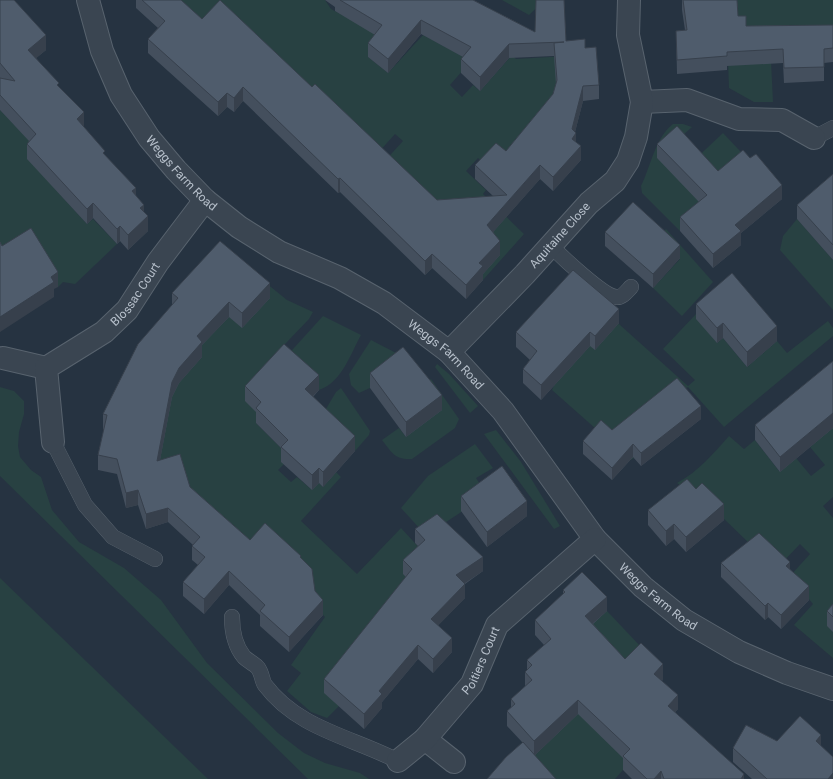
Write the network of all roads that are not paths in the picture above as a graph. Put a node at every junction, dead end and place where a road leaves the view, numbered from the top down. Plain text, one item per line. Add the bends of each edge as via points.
1 (88, 0) edge
2 (629, 0) edge
3 (642, 102) junction
4 (833, 128) edge
5 (814, 138) joint
6 (205, 200) junction
7 (551, 246) junction
8 (631, 287) dead end
9 (449, 352) junction
10 (3, 358) dead end
11 (46, 368) junction
12 (52, 442) joint
13 (595, 539) junction
14 (155, 559) dead end
15 (232, 617) dead end
16 (833, 689) edge
17 (425, 740) junction
18 (398, 761) joint
19 (454, 762) dead end

1 - 6 street, Weggs Farm Road via 102,50 121,95 149,138
2 - 3 street, Aquitaine Close via 628,35
3 - 5 street via 687,100 739,119 782,120
3 - 7 street, Aquitaine Close via 636,137 616,181 589,203
4 - 5 lane
6 - 9 street, Weggs Farm Road via 239,227 279,252 340,278 384,303
6 - 11 street, Blossac Court via 158,262 127,310 104,332
7 - 8 lane via 614,297 620,297
7 - 9 street, Aquitaine Close
9 - 13 street, Weggs Farm Road via 503,411
10 - 11 street
11 - 12 street
12 - 14 lane via 85,505 113,537
13 - 16 street, Weggs Farm Road via 643,587 684,620 740,652 787,673
13 - 17 street, Poitiers Court via 497,625 472,684
15 - 18 lane via 232,631 244,657 258,668 264,684 286,708 309,723
17 - 18 street, Poitiers Court
17 - 19 street

